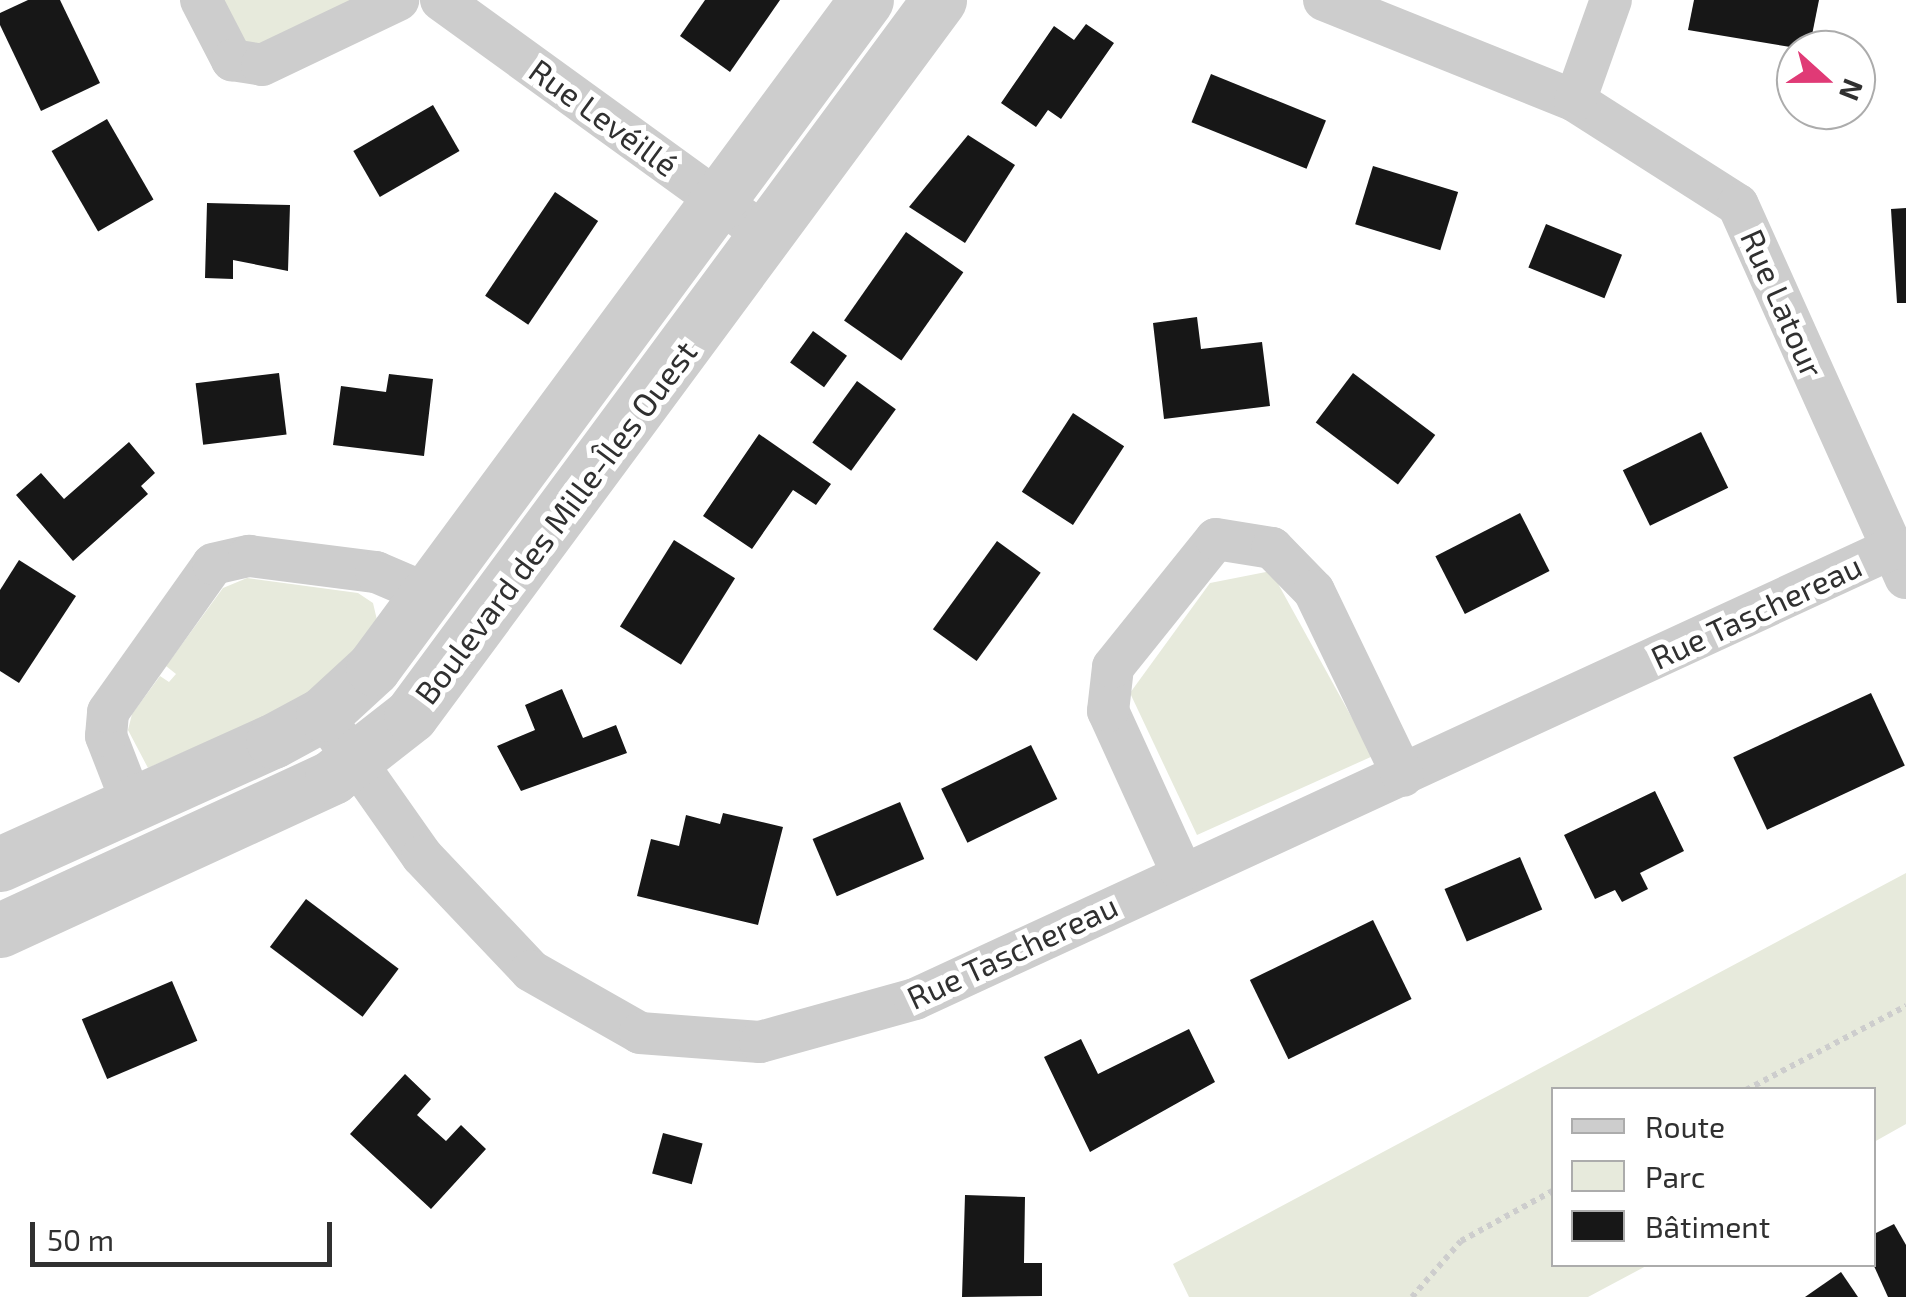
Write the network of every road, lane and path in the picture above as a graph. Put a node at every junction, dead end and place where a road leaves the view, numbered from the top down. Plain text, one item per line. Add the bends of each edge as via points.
1 (201, 0) edge
2 (398, 0) edge
3 (441, 0) edge
4 (866, 0) edge
5 (939, 0) edge
6 (1324, 0) edge
7 (1611, 0) edge
8 (1574, 100) junction
9 (719, 200) junction
10 (767, 236) junction
11 (1899, 563) edge
12 (432, 596) junction
13 (324, 714) junction
14 (356, 764) junction
15 (1402, 776) junction
16 (132, 803) junction
17 (0, 864) edge
18 (1181, 871) junction
19 (0, 930) edge
20 (1906, 1006) edge
21 (1752, 1087) edge
22 (1551, 1192) edge
23 (1412, 1297) edge

1 - 2 street via 232,60 262,65
3 - 9 street, Rue Levéillé
4 - 9 street, Boulevard des Mille-Îles Ouest
5 - 10 street, Boulevard des Mille-Îles Ouest
6 - 8 street, Rue Latour
7 - 8 street
8 - 11 street, Rue Latour via 1738,205
9 - 10 street, Rue Levéillé
9 - 12 street, Boulevard des Mille-Îles Ouest
10 - 14 street, Boulevard des Mille-Îles Ouest via 429,696
11 - 15 street, Rue Taschereau
12 - 13 street, Boulevard des Mille-Îles Ouest via 374,668
12 - 16 street, Boulevard des Mille-Îles Ouest via 376,572 249,556 213,564 108,712 106,736
13 - 14 street, Rue Taschereau
13 - 16 street, Boulevard des Mille-Îles Ouest
14 - 18 street, Rue Taschereau via 422,856 505,947 554,988 640,1034 760,1042 915,999
14 - 19 street, Boulevard des Mille-Îles Ouest
15 - 18 street, Rue Taschereau
15 - 18 street via 1314,591 1272,548 1216,539 1113,667 1108,711
16 - 17 street, Boulevard des Mille-Îles Ouest
20 - 21 path
22 - 23 path via 1461,1241

